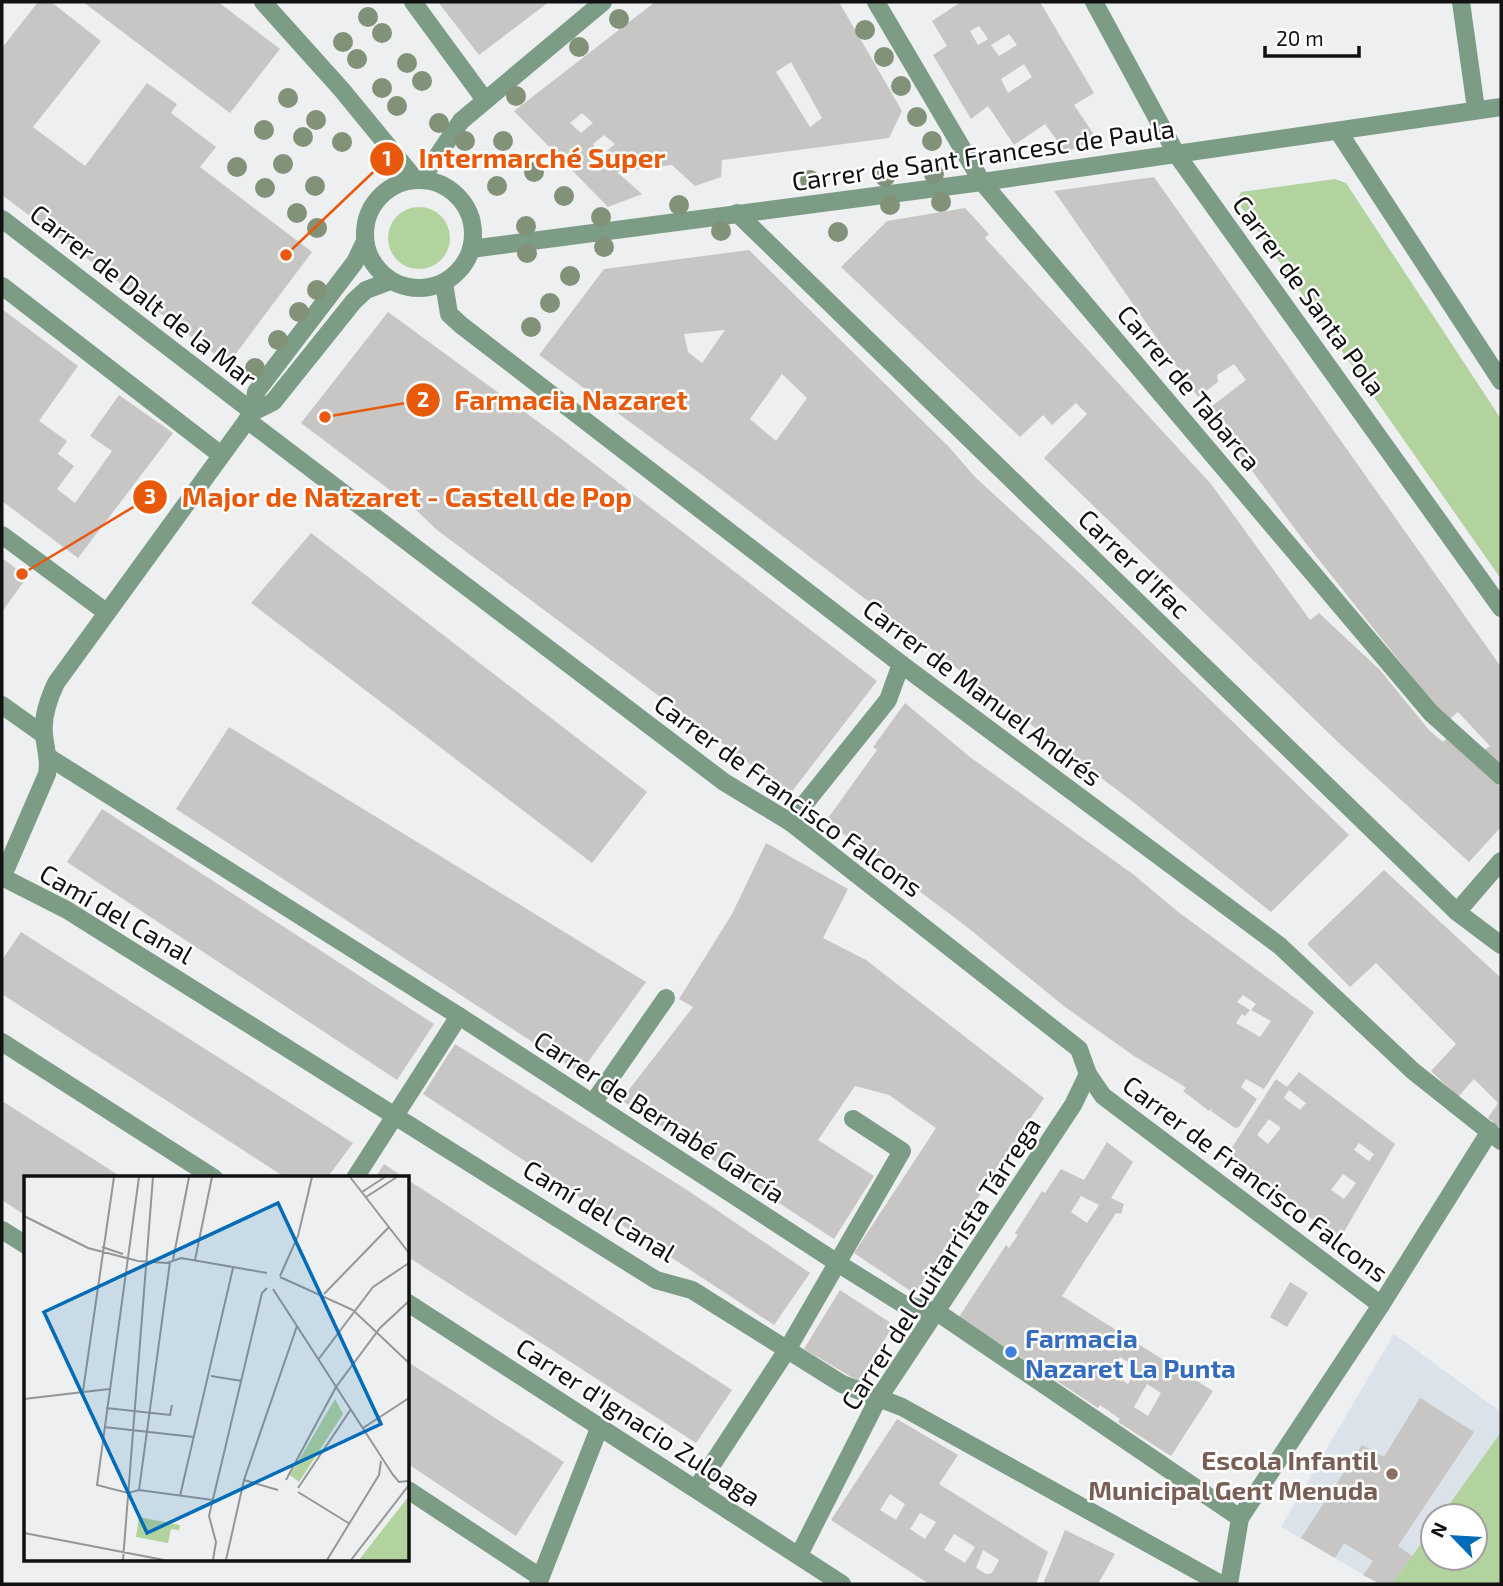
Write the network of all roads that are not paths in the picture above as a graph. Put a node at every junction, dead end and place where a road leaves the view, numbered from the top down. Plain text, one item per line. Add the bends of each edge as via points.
1 (263, 2) edge
2 (413, 2) edge
3 (603, 2) edge
4 (876, 2) edge
5 (1094, 2) edge
6 (1461, 2) edge
7 (485, 100) junction
8 (1501, 107) edge
9 (1476, 109) junction
10 (1338, 131) junction
11 (1177, 155) junction
12 (418, 180) junction
13 (982, 182) junction
14 (737, 213) junction
15 (2, 219) edge
16 (365, 242) junction
17 (471, 249) junction
18 (390, 281) junction
19 (444, 283) junction
20 (2, 286) edge
21 (1501, 381) edge
22 (250, 416) junction
23 (221, 455) junction
24 (2, 535) edge
25 (1501, 608) edge
26 (106, 612) junction
27 (901, 664) junction
28 (2, 705) edge
29 (44, 734) junction
30 (50, 758) junction
31 (1501, 776) edge
32 (790, 822) junction
33 (1501, 861) edge
34 (2, 878) edge
35 (1457, 912) junction
36 (1501, 945) edge
37 (666, 998) dead end
38 (459, 1016) junction
39 (2, 1042) edge
40 (1088, 1074) junction
41 (593, 1104) junction
42 (396, 1115) junction
43 (853, 1119) dead end
44 (1495, 1136) edge
45 (211, 1176) edge
46 (356, 1176) edge
47 (2, 1230) edge
48 (24, 1244) edge
49 (839, 1264) junction
50 (410, 1304) edge
51 (1381, 1305) junction
52 (937, 1312) junction
53 (787, 1350) junction
54 (878, 1399) junction
55 (600, 1426) junction
56 (696, 1489) junction
57 (410, 1491) edge
58 (1240, 1518) junction
59 (799, 1555) junction
60 (539, 1581) edge
61 (842, 1584) edge
62 (1221, 1584) edge
63 (1230, 1584) edge

1 - 12 street
2 - 7 street
3 - 7 street
4 - 13 street, Carrer de Tabarca
5 - 11 street, Carrer de Santa Pola
6 - 9 street
7 - 12 street via 455,130
8 - 9 street, Carrer de Sant Francesc de Paula
9 - 10 street, Carrer de Sant Francesc de Paula
10 - 11 street, Carrer de Sant Francesc de Paula
10 - 21 street
11 - 13 street, Carrer de Sant Francesc de Paula
11 - 25 street, Carrer de Santa Pola
12 - 16 street via 387,191 374,203
12 - 17 street via 442,185 460,198 473,229
13 - 14 street, Carrer de Sant Francesc de Paula
13 - 31 street, Carrer de Tabarca via 1431,713
14 - 17 street, Carrer de Sant Francesc de Paula
14 - 35 street, Carrer d'Ifac
15 - 22 street, Carrer de Dalt de la Mar
16 - 18 street via 369,257
16 - 22 street via 355,262 256,392
17 - 19 street via 457,274
18 - 19 street via 426,289
18 - 22 street via 366,290 354,301 273,402
19 - 27 street, Carrer de Manuel Andrés via 449,314 461,325
20 - 23 street
22 - 23 street
22 - 32 street, Carrer de Francisco Falcons via 724,782
23 - 26 street
24 - 26 street
26 - 29 street via 56,682 47,705
27 - 32 street via 888,699
27 - 44 street, Carrer de Manuel Andrés via 1280,946 1413,1071
28 - 29 street
29 - 30 street
30 - 34 street
30 - 38 street, Carrer de Bernabé García
32 - 40 street, Carrer de Francisco Falcons via 1079,1049
33 - 35 street
34 - 42 street, Camí del Canal via 66,910
35 - 36 street, Carrer d'Ifac
37 - 41 street
38 - 41 street, Carrer de Bernabé García
38 - 42 street
39 - 45 street
40 - 51 street, Carrer de Francisco Falcons via 1103,1097 1122,1112
40 - 52 street, Carrer del Guitarrista Tárrega via 1073,1105
41 - 49 street, Carrer de Bernabé García
42 - 46 street
42 - 53 street, Camí del Canal via 656,1280 692,1290
43 - 49 street via 902,1151
44 - 51 street, Carrer de Francisco Falcons
47 - 48 street
49 - 52 street, Carrer de Bernabé García via 903,1304
49 - 53 street
50 - 55 street, Carrer d'Ignacio Zuloaga
51 - 58 street, Carrer de Francisco Falcons
52 - 54 street, Carrer del Guitarrista Tárrega
52 - 58 street, Carrer de Bernabé García
53 - 54 street, Camí del Canal via 842,1384
53 - 56 street
54 - 59 street, Carrer del Guitarrista Tárrega
54 - 62 street, Camí del Canal via 901,1407
55 - 56 street, Carrer d'Ignacio Zuloaga
55 - 60 street
56 - 59 street, Carrer d'Ignacio Zuloaga
57 - 60 street
58 - 63 street
59 - 61 street, Carrer d'Ignacio Zuloaga

